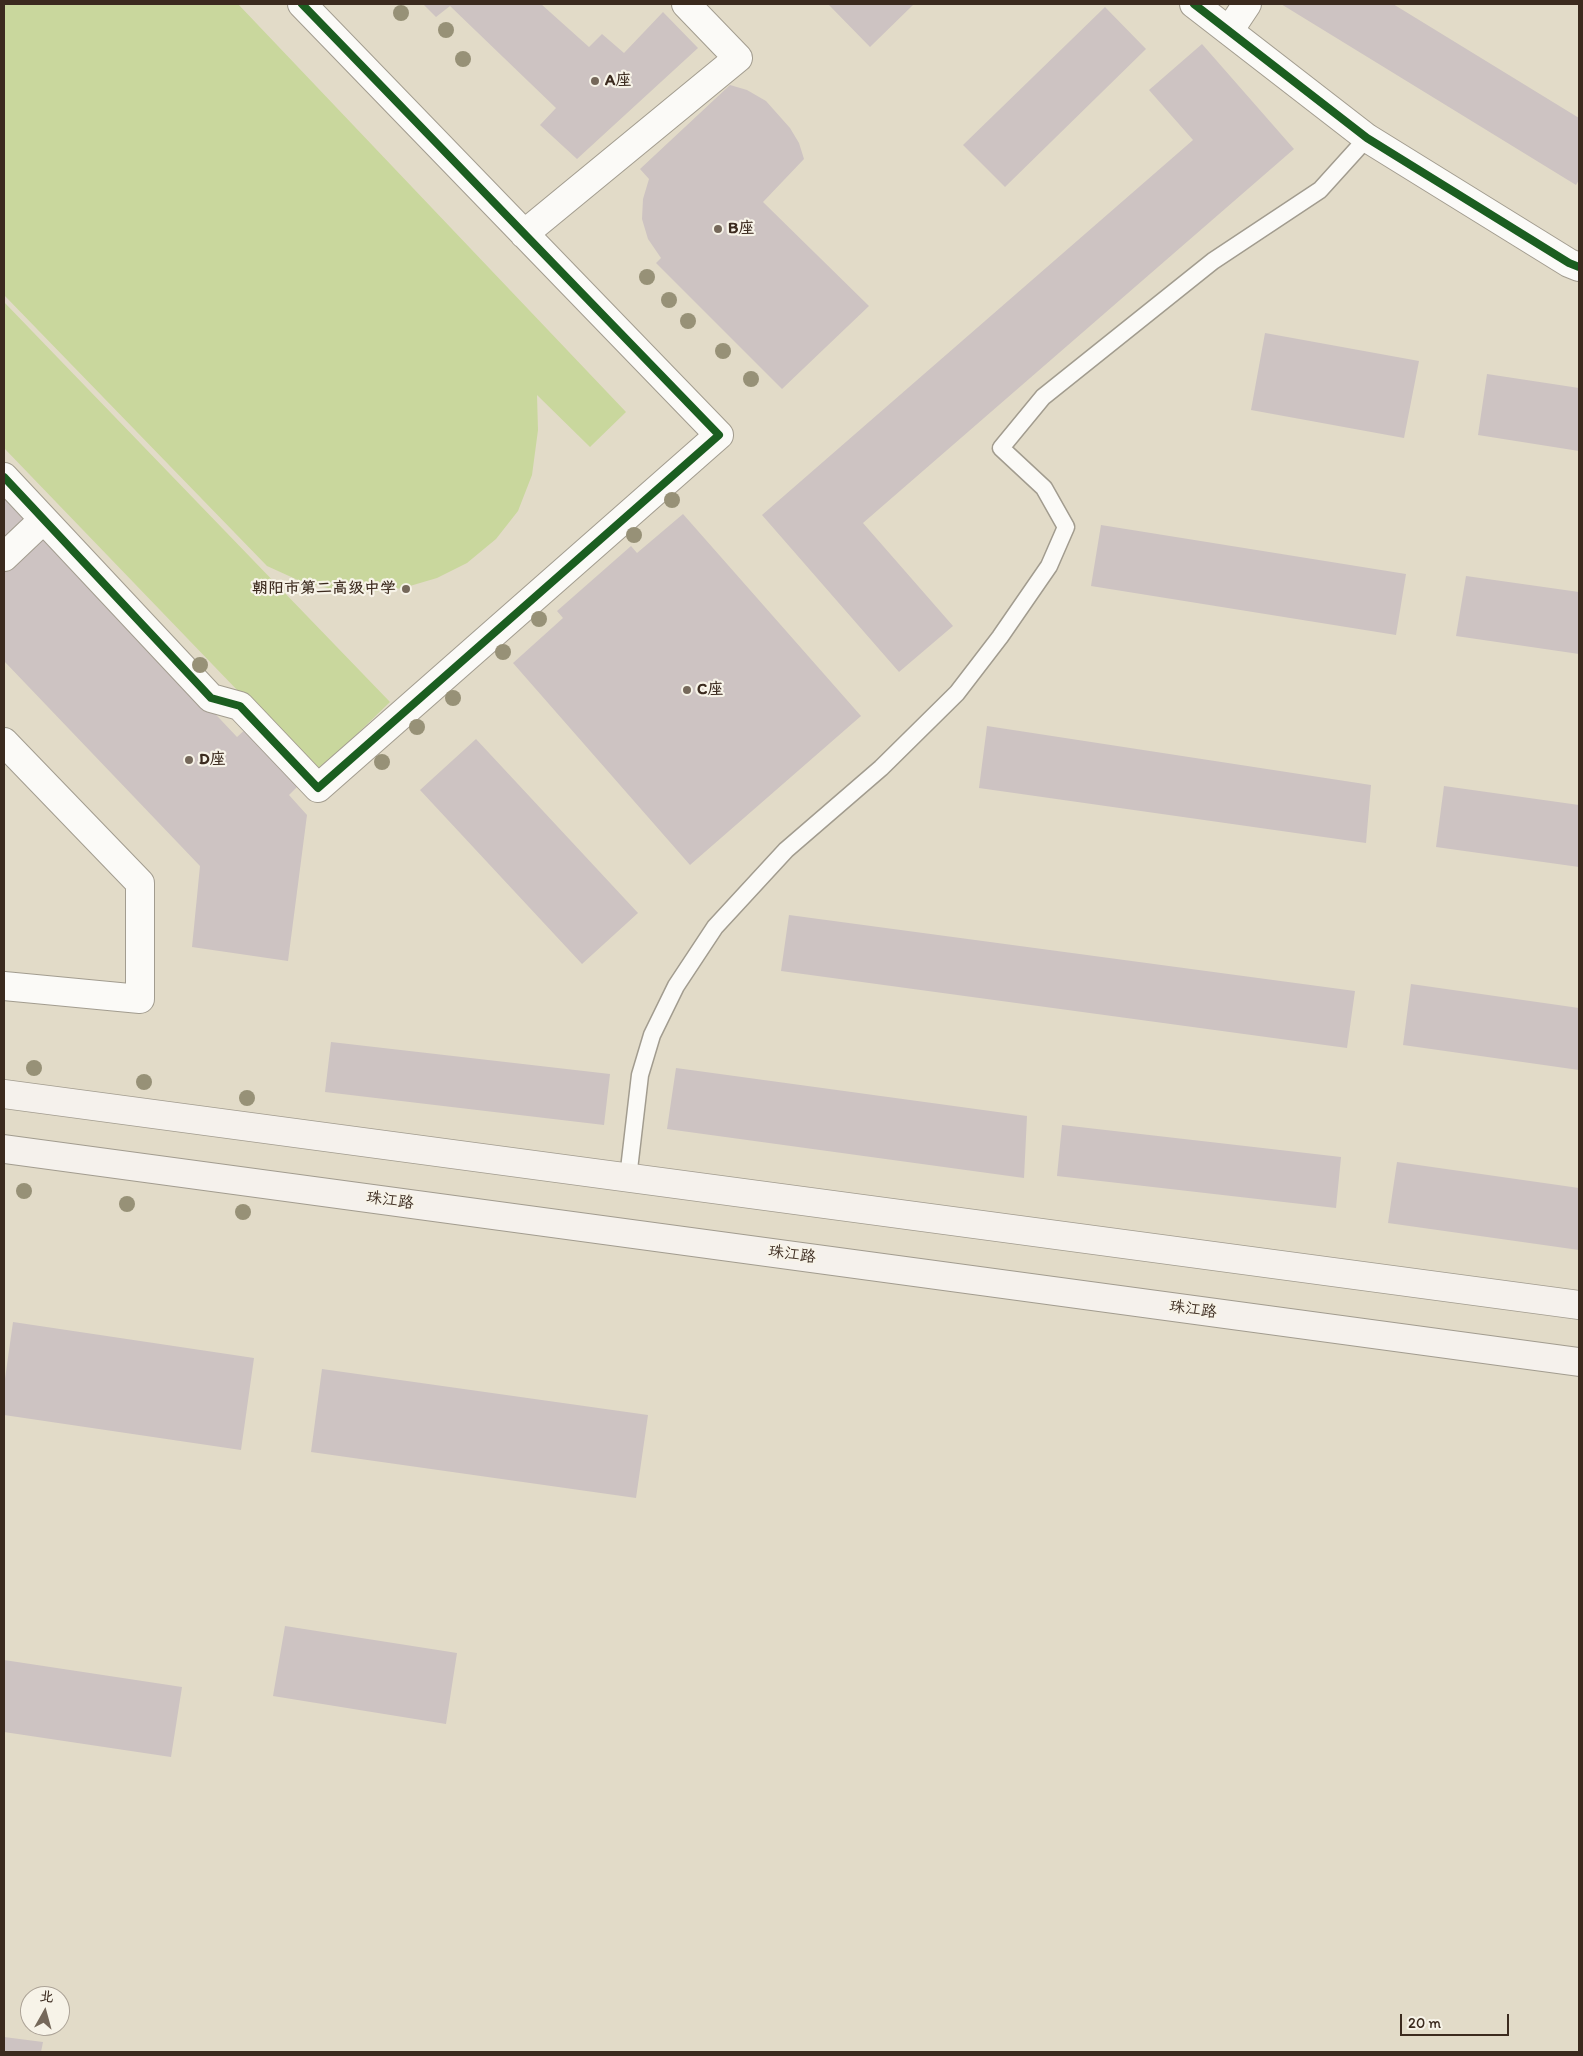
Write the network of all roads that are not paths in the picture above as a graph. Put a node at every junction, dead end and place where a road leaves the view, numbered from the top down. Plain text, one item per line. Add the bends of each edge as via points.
1 (302, 4) edge
2 (686, 4) edge
3 (1194, 4) edge
4 (1247, 4) edge
5 (1229, 31) junction
6 (1367, 138) junction
7 (524, 234) junction
8 (1579, 267) edge
9 (4, 477) edge
10 (43, 520) junction
11 (4, 557) edge
12 (4, 742) edge
13 (4, 986) edge
14 (4, 1094) edge
15 (4, 1149) edge
16 (628, 1178) junction
17 (1579, 1305) edge
18 (1579, 1362) edge

1 - 7 street
2 - 7 street via 738,58
3 - 5 street
4 - 5 street
5 - 6 street
6 - 8 street
6 - 16 lane via 1320,190 1214,261 1043,397 1002,448 1044,488 1066,527 1049,566 957,693 881,768 786,850 715,927 676,986 652,1035 640,1076
7 - 10 street via 719,434 318,788 240,706 210,698
9 - 10 street
10 - 11 street
12 - 13 street via 140,883 140,999
14 - 16 main road
15 - 18 main road, 珠江路
16 - 17 main road

